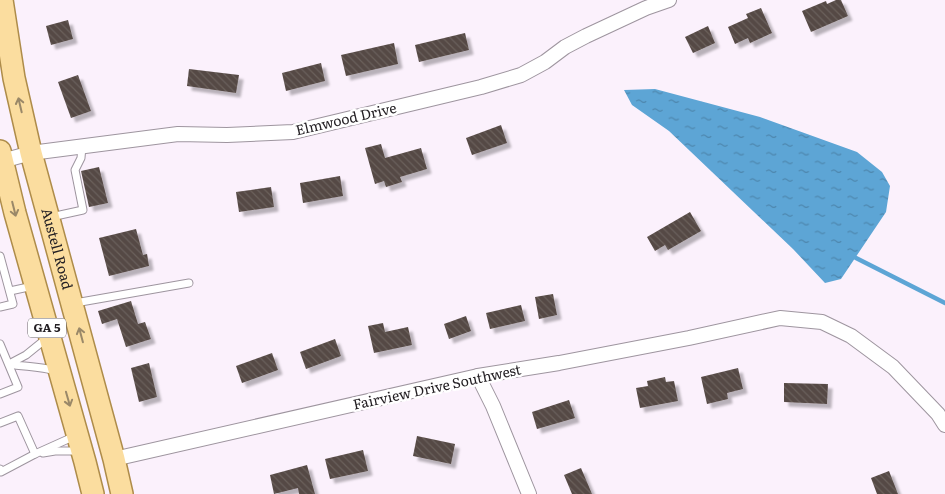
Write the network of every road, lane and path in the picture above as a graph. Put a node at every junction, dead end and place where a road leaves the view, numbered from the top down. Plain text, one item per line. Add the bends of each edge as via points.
1 (2, 0) edge
2 (669, 0) edge
3 (82, 146) junction
4 (31, 152) junction
5 (1, 158) edge
6 (49, 218) junction
7 (0, 256) edge
8 (189, 283) dead end
9 (36, 286) junction
10 (10, 291) junction
11 (72, 304) junction
12 (0, 307) edge
13 (50, 336) junction
14 (0, 344) edge
15 (9, 364) junction
16 (60, 374) junction
17 (478, 376) junction
18 (0, 394) edge
19 (0, 423) edge
20 (945, 426) edge
21 (80, 443) junction
22 (36, 454) junction
23 (114, 459) junction
24 (0, 469) edge
25 (93, 494) edge
26 (122, 494) edge
27 (529, 494) edge

4 -> 1 main road, Austell Road / GA 5 via 14,78
2 - 3 street, Elmwood Drive via 586,36 521,75 481,87 292,132 178,134
3 - 4 street, Elmwood Drive
3 - 6 lane via 81,158 74,170 83,210
4 - 5 street, Elmwood Drive
4 - 6 main road, Austell Road / GA 5
5 -> 9 main road, GA 5
6 - 11 main road, Austell Road / GA 5
7 - 10 lane
8 - 11 lane
9 - 10 lane
9 - 13 main road, GA 5
10 - 12 lane via 13,304
23 -> 11 main road, Austell Road / GA 5
13 - 15 lane
13 - 16 main road, GA 5
14 - 15 lane
15 - 16 lane via 39,367
15 - 18 lane via 18,387
16 -> 21 main road, GA 5
17 - 20 street, Fairview Drive Southwest via 780,318 822,322 851,336 893,367 938,414
17 - 23 street, Fairview Drive Southwest
17 - 27 street
19 - 22 lane via 18,416
21 - 22 lane
21 - 22 lane
21 - 25 main road, GA 5
22 - 24 lane via 1,472
23 - 26 main road, Austell Road / GA 5

